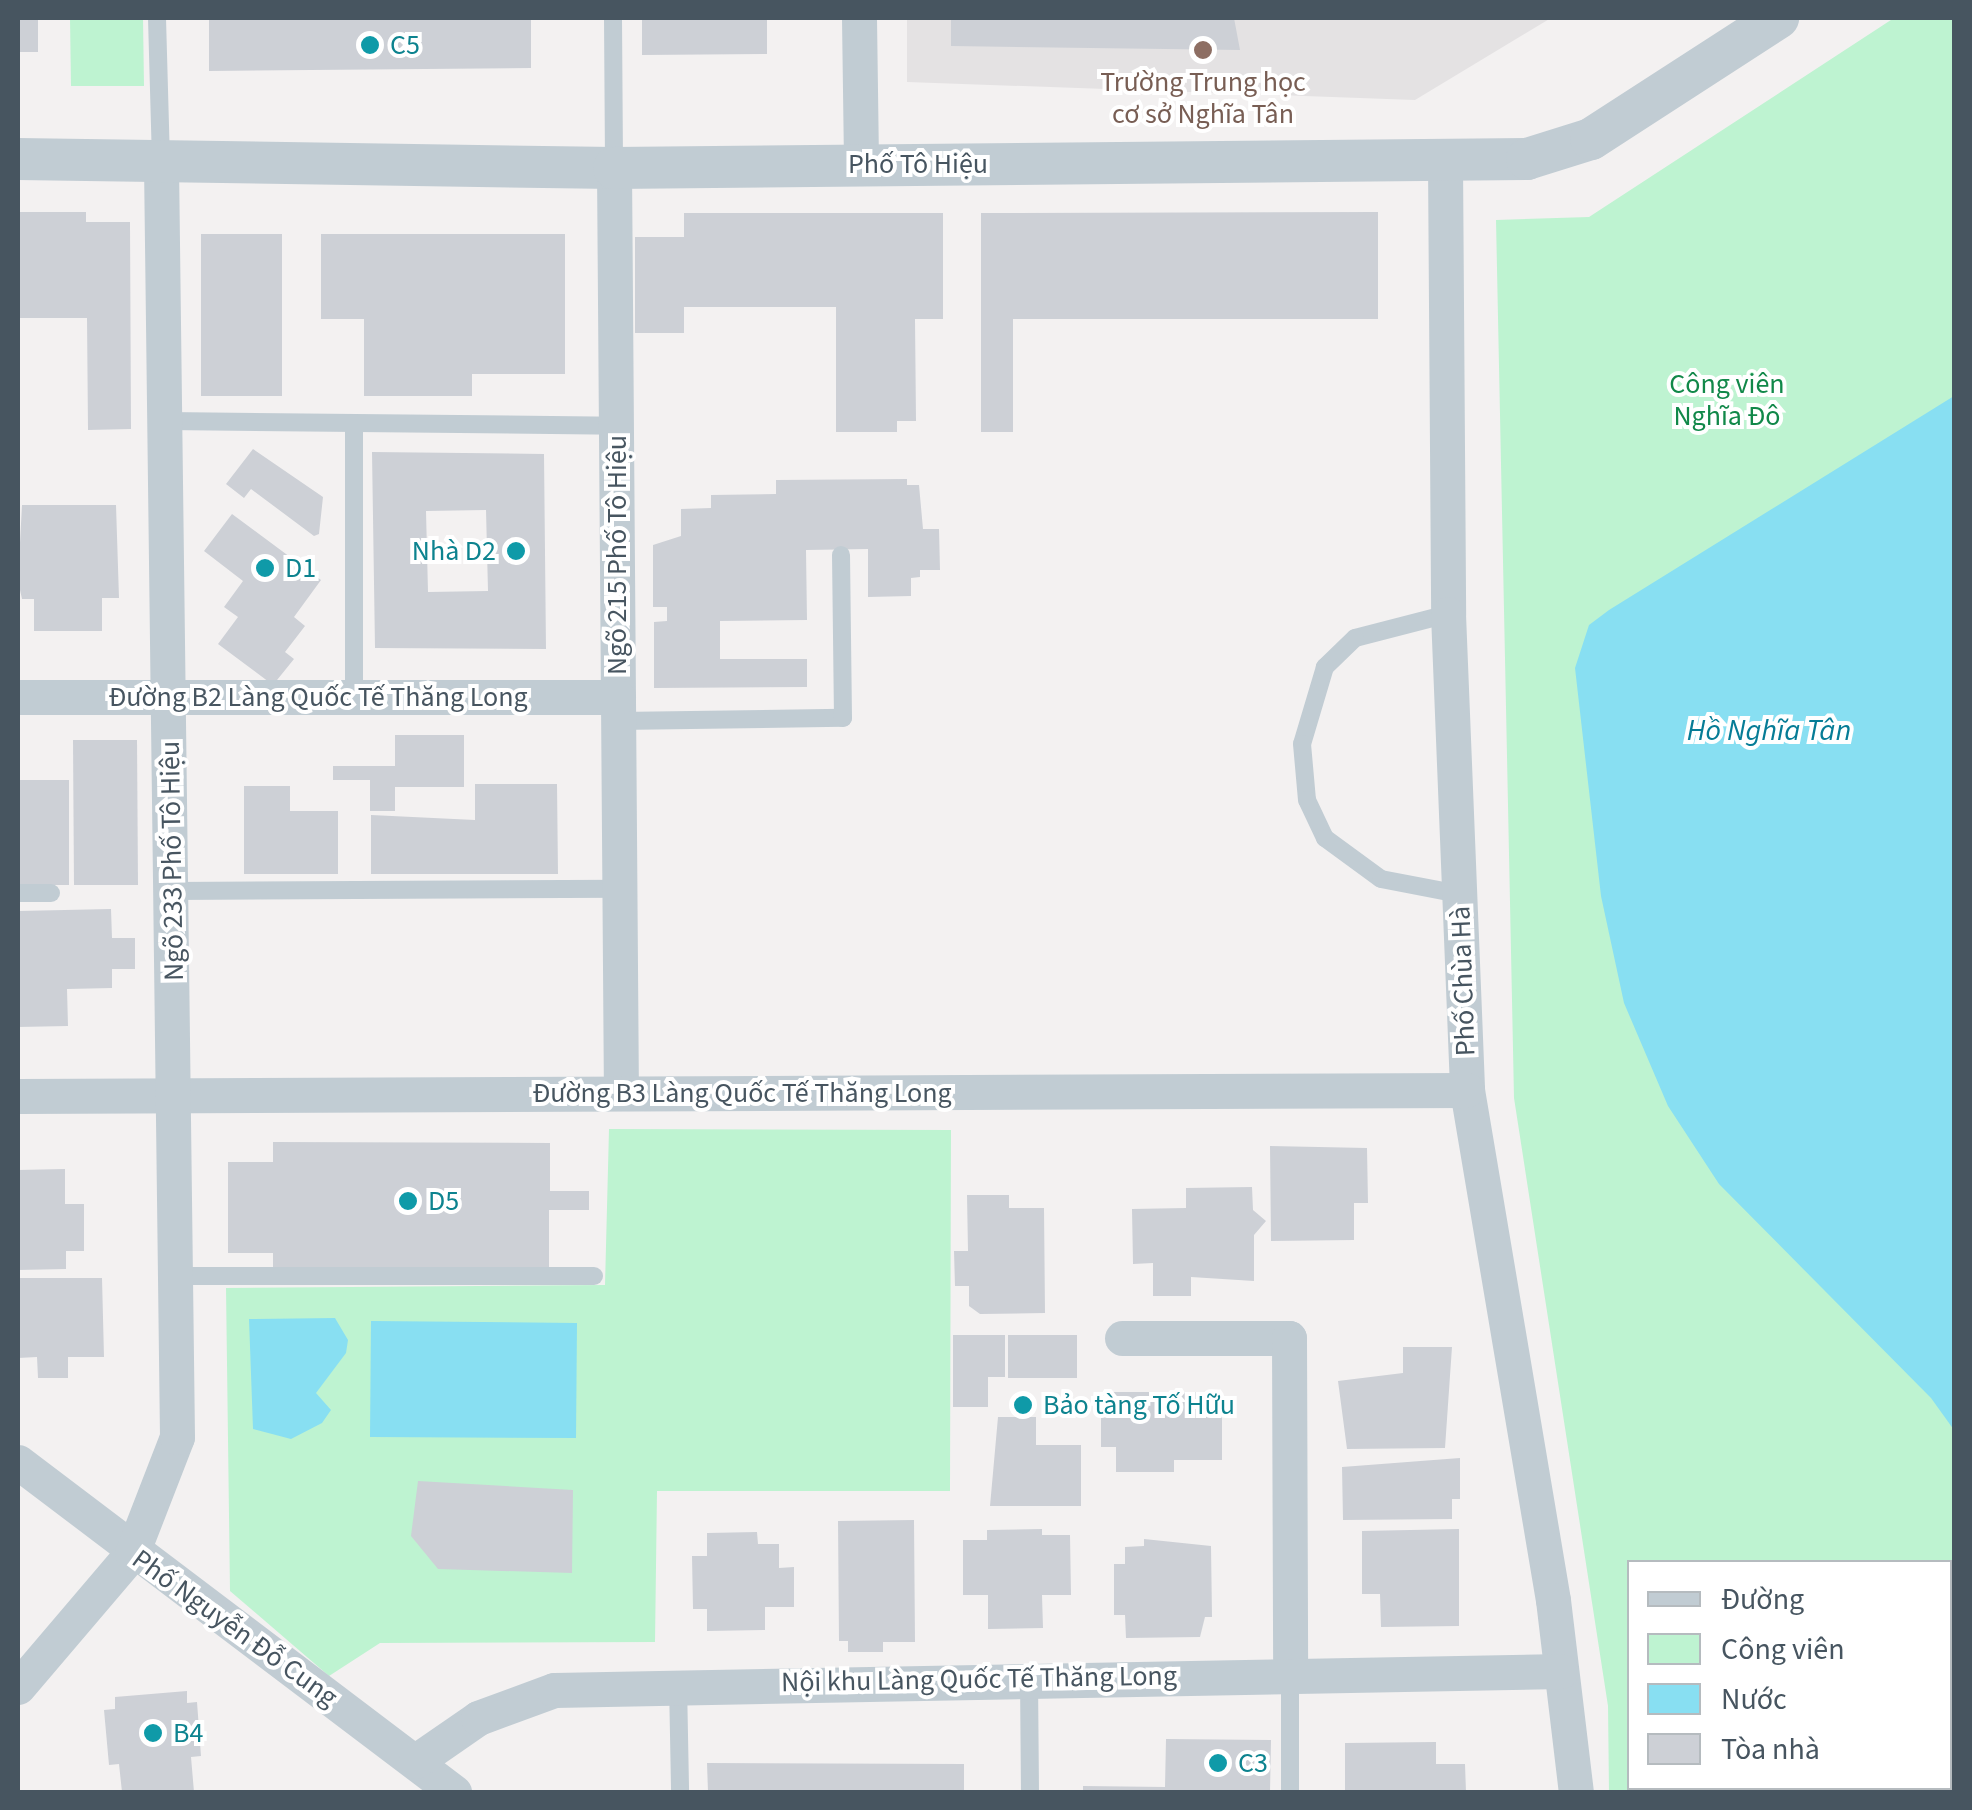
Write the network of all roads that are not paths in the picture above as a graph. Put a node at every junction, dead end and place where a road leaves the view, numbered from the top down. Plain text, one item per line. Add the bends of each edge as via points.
1 (158, 18) edge
2 (613, 18) edge
3 (858, 18) edge
4 (1778, 18) edge
5 (18, 159) edge
6 (161, 160) junction
7 (1445, 161) junction
8 (861, 165) junction
9 (614, 168) junction
10 (166, 421) junction
11 (354, 423) junction
12 (616, 426) junction
13 (840, 555) dead end
14 (1448, 614) junction
15 (18, 697) edge
16 (170, 697) junction
17 (354, 697) junction
18 (618, 709) junction
19 (620, 888) junction
20 (173, 891) junction
21 (18, 893) edge
22 (52, 893) dead end
23 (1459, 894) junction
24 (1467, 1090) junction
25 (621, 1093) junction
26 (176, 1095) junction
27 (18, 1096) edge
28 (180, 1276) junction
29 (594, 1276) dead end
30 (1122, 1338) dead end
31 (18, 1462) edge
32 (132, 1553) junction
33 (1561, 1672) junction
34 (1290, 1675) junction
35 (1028, 1678) junction
36 (678, 1682) junction
37 (18, 1687) edge
38 (416, 1761) junction
39 (454, 1792) edge
40 (680, 1792) edge
41 (1030, 1792) edge
42 (1290, 1792) edge
43 (1576, 1792) edge

1 - 6 lane
2 - 9 lane, Ngõ 215 Phố Tô Hiệu
3 - 8 street
4 - 7 street, Phố Tô Hiệu via 1591,140 1527,159
5 - 6 street, Phố Tô Hiệu
6 - 9 street, Phố Tô Hiệu
6 - 10 street, Ngõ 233 Phố Tô Hiệu
7 - 8 street, Phố Tô Hiệu
7 - 14 street, Phố Chùa Hà
8 - 9 street, Phố Tô Hiệu
9 - 12 street, Ngõ 215 Phố Tô Hiệu
10 - 11 lane
10 - 16 street, Ngõ 233 Phố Tô Hiệu
11 - 12 lane
11 - 17 lane
12 - 18 street, Ngõ 215 Phố Tô Hiệu
13 - 18 lane via 842,718
14 - 23 street, Phố Chùa Hà
14 - 23 lane via 1355,638 1325,667 1302,744 1307,800 1325,838 1381,879
15 - 16 street, Đường B2 Làng Quốc Tế Thăng Long
16 - 17 street, Đường B2 Làng Quốc Tế Thăng Long
16 - 20 street, Ngõ 233 Phố Tô Hiệu
17 - 18 street, Đường B2 Làng Quốc Tế Thăng Long
18 - 19 street, Ngõ 215 Phố Tô Hiệu
19 - 20 lane
19 - 25 street, Ngõ 215 Phố Tô Hiệu
20 - 26 street, Ngõ 233 Phố Tô Hiệu
21 - 22 lane
23 - 24 street, Phố Chùa Hà
24 - 25 street, Đường B3 Làng Quốc Tế Thăng Long
24 - 33 street, Phố Chùa Hà
25 - 26 street, Đường B3 Làng Quốc Tế Thăng Long
26 - 27 street, Đường B3 Làng Quốc Tế Thăng Long
26 - 28 street, Ngõ 233 Phố Tô Hiệu
28 - 29 lane
28 - 32 street, Ngõ 233 Phố Tô Hiệu via 177,1437
30 - 34 street via 1289,1338
31 - 32 street, Phố Nguyễn Đỗ Cung
32 - 37 street, Ngõ 233 Phố Tô Hiệu
32 - 38 street, Phố Nguyễn Đỗ Cung
33 - 34 street, Nội khu Làng Quốc Tế Thăng Long
33 - 43 street, Phố Chùa Hà
34 - 35 street, Nội khu Làng Quốc Tế Thăng Long
34 - 42 lane
35 - 36 street, Nội khu Làng Quốc Tế Thăng Long
35 - 41 lane
36 - 38 street, Nội khu Làng Quốc Tế Thăng Long via 554,1690 478,1718
36 - 40 lane
38 - 39 street, Phố Nguyễn Đỗ Cung

